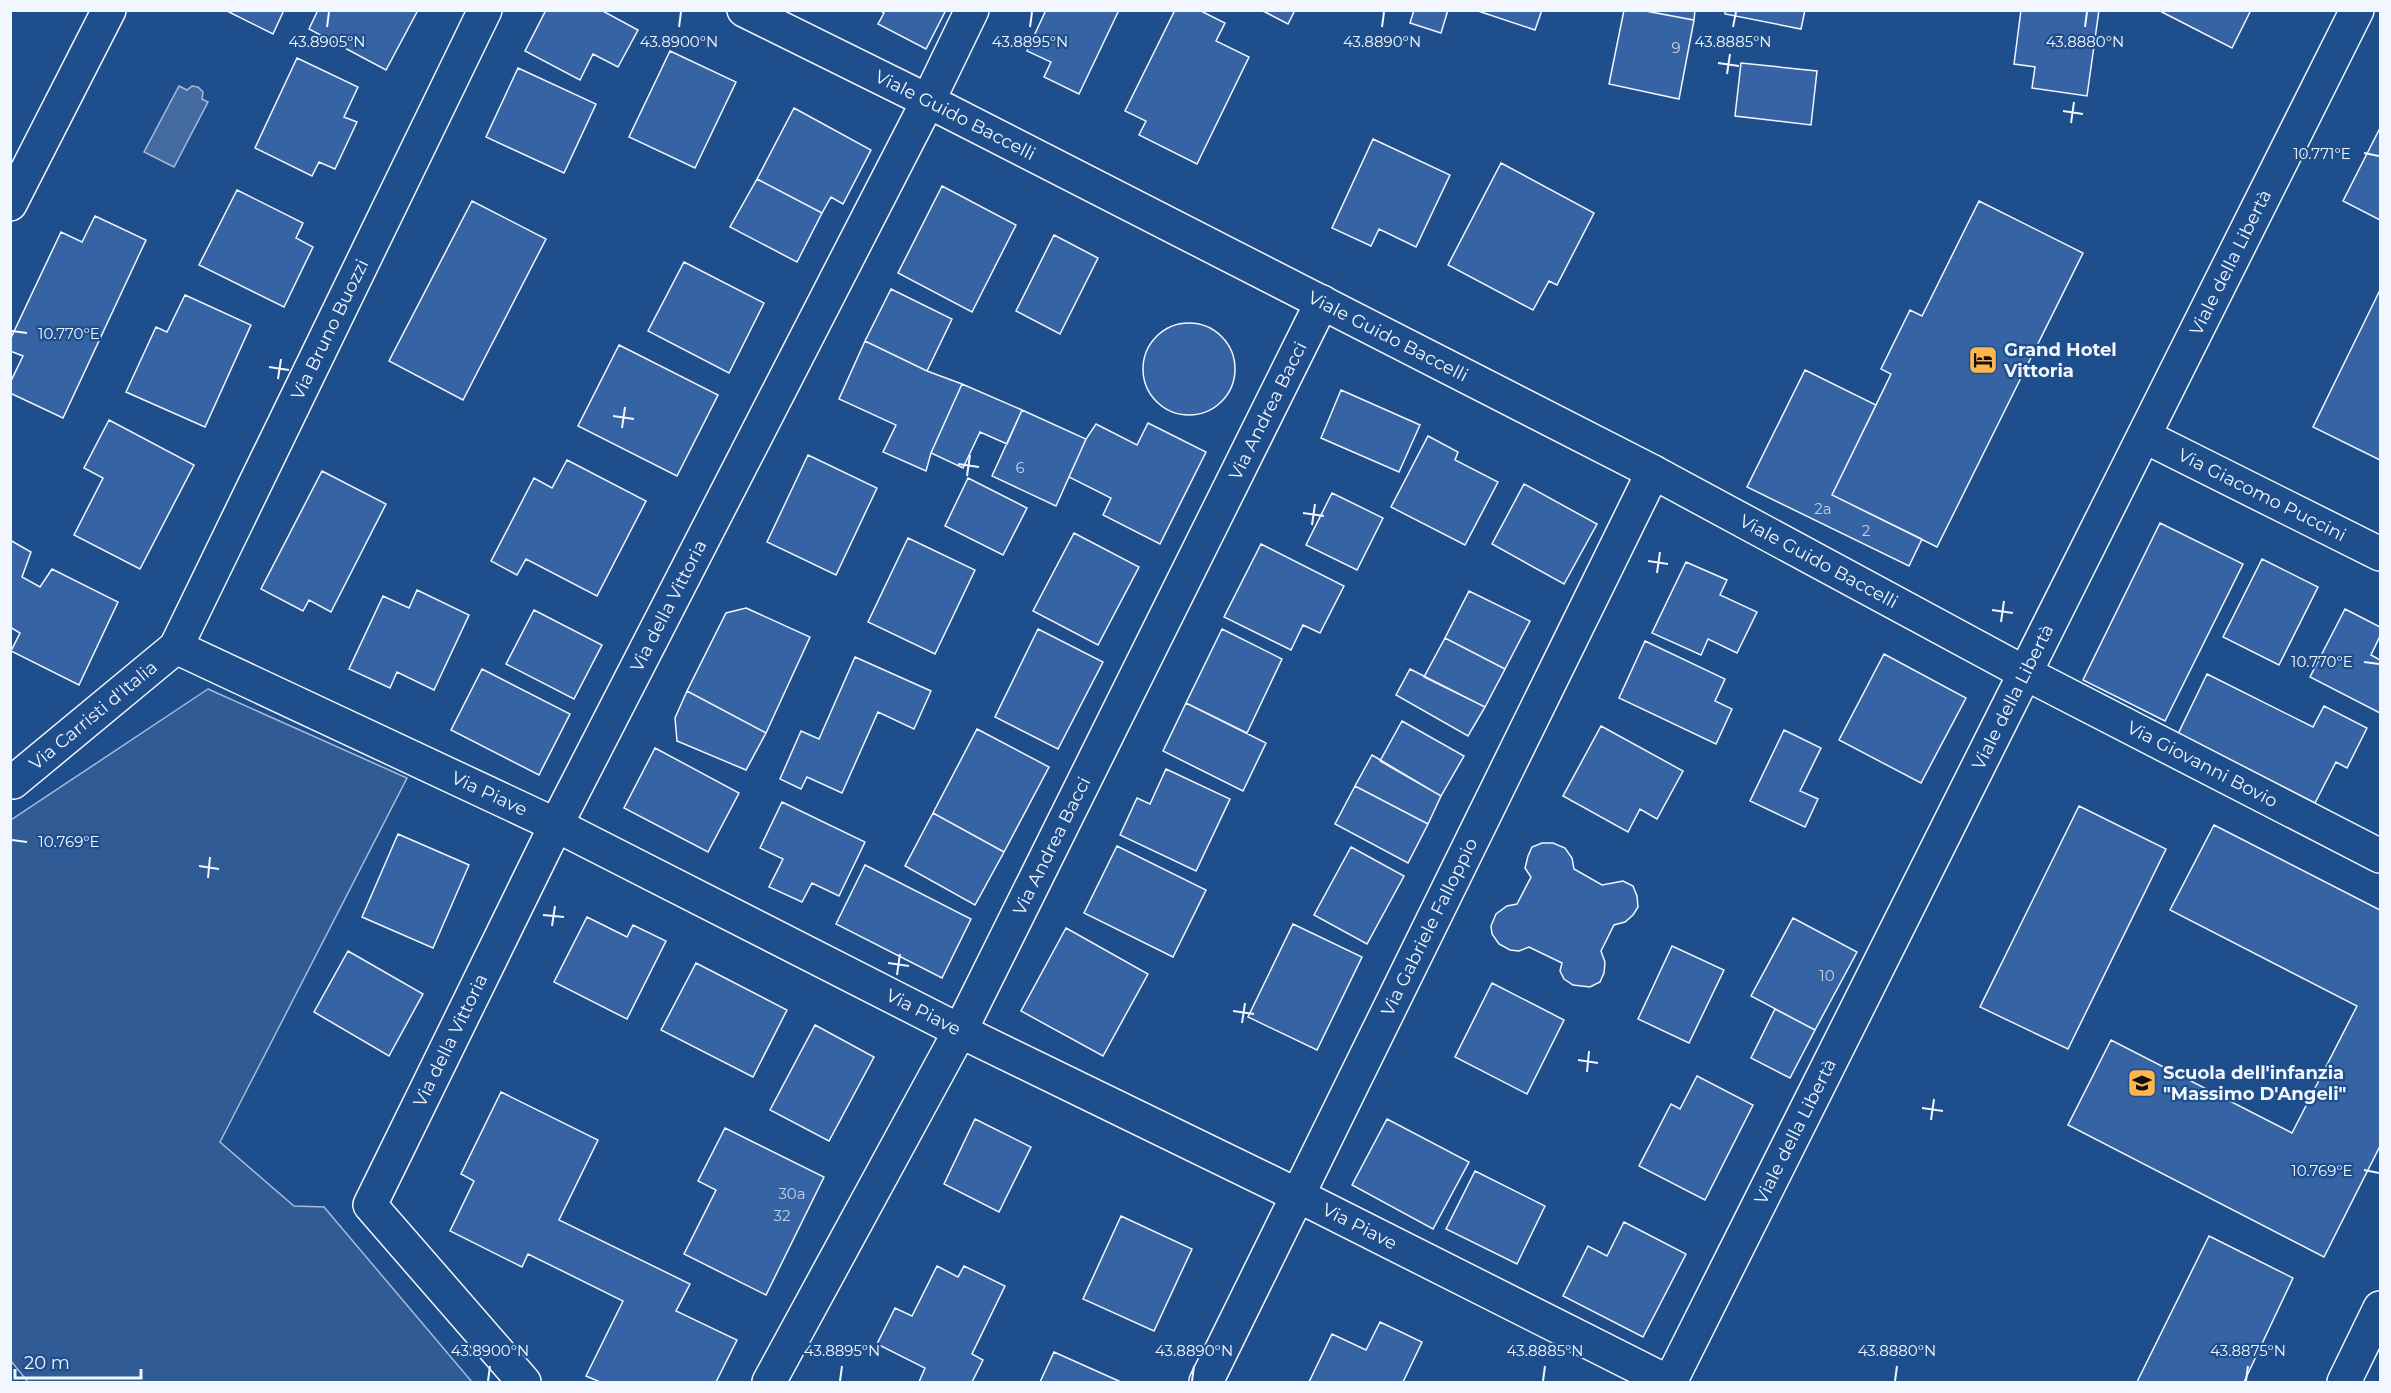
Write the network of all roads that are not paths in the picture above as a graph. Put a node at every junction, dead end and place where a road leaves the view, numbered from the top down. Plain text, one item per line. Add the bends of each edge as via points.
1 (109, 10) edge
2 (485, 10) edge
3 (744, 10) edge
4 (972, 10) edge
5 (2357, 10) edge
6 (928, 101) junction
7 (10, 204) edge
8 (1322, 302) junction
9 (2144, 436) junction
10 (1653, 472) junction
11 (2380, 554) edge
12 (176, 647) junction
13 (2025, 673) junction
14 (10, 780) edge
15 (556, 825) junction
16 (2380, 856) edge
17 (960, 1031) junction
18 (1299, 1196) junction
19 (2380, 1308) edge
20 (524, 1383) edge
21 (769, 1383) edge
22 (1206, 1383) edge
23 (1669, 1383) edge
24 (2344, 1383) edge

1 - 7 street
2 - 12 street, Via Bruno Buozzi
3 - 6 street, Viale Guido Baccelli
4 - 6 street, Via della Vittoria
5 - 9 street, Viale della Libertà
6 - 8 street, Viale Guido Baccelli
6 - 15 street, Via della Vittoria
8 - 10 street, Viale Guido Baccelli
8 - 17 street, Via Andrea Bacci
9 - 11 street, Via Giacomo Puccini
9 - 13 street, Viale della Libertà
10 - 13 street, Viale Guido Baccelli
10 - 18 street, Via Gabriele Falloppio
12 - 14 street, Via Carristi d'Italia via 13,782
12 - 15 street, Via Piave
13 - 16 street, Via Giovanni Bovio
13 - 23 street, Viale della Libertà
15 - 17 street, Via Piave
15 - 20 street, Via della Vittoria via 370,1204
17 - 18 street, Via Piave
17 - 21 street, Via Andrea Bacci
18 - 22 street, Via Gabriele Falloppio
18 - 23 street, Via Piave
19 - 24 street

